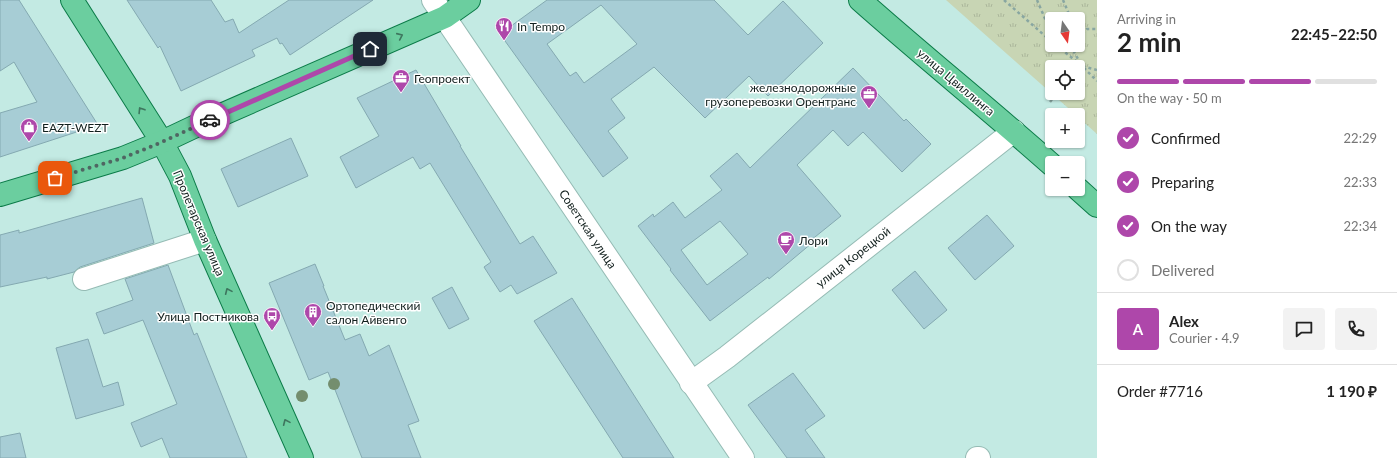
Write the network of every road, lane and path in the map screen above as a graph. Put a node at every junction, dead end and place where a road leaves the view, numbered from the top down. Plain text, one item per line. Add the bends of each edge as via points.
1 (72, 0) edge
2 (469, 0) edge
3 (860, 0) edge
4 (1004, 0) edge
5 (1037, 0) edge
6 (1062, 0) edge
7 (439, 8) edge
8 (1068, 12) edge
9 (1045, 19) edge
10 (1097, 29) edge
11 (1085, 30) edge
12 (1045, 36) edge
13 (1065, 52) edge
14 (1075, 60) edge
15 (1085, 67) edge
16 (1085, 69) edge
17 (1097, 70) edge
18 (1097, 81) edge
19 (1014, 131) junction
20 (162, 142) junction
21 (1045, 159) edge
22 (0, 195) edge
23 (1085, 195) edge
24 (1097, 206) edge
25 (206, 240) junction
26 (84, 279) dead end
27 (691, 383) junction
28 (302, 458) edge
29 (743, 458) edge

20 -> 1 main road, Пролетарская улица
2 - 7 main road
3 - 19 main road, улица Цвиллинга
4 - 12 path
5 - 9 path
6 - 8 path
20 -> 7 main road
7 - 27 street, Советская улица
10 - 11 path
13 - 14 path
15 - 17 path
16 - 18 path
19 - 21 main road, улица Цвиллинга
19 - 27 street, улица Корецкой
20 - 22 main road via 123,158
20 - 25 main road, Пролетарская улица via 180,176
23 - 24 main road
25 - 26 street
28 -> 25 main road, Пролетарская улица
27 - 29 street, Советская улица

